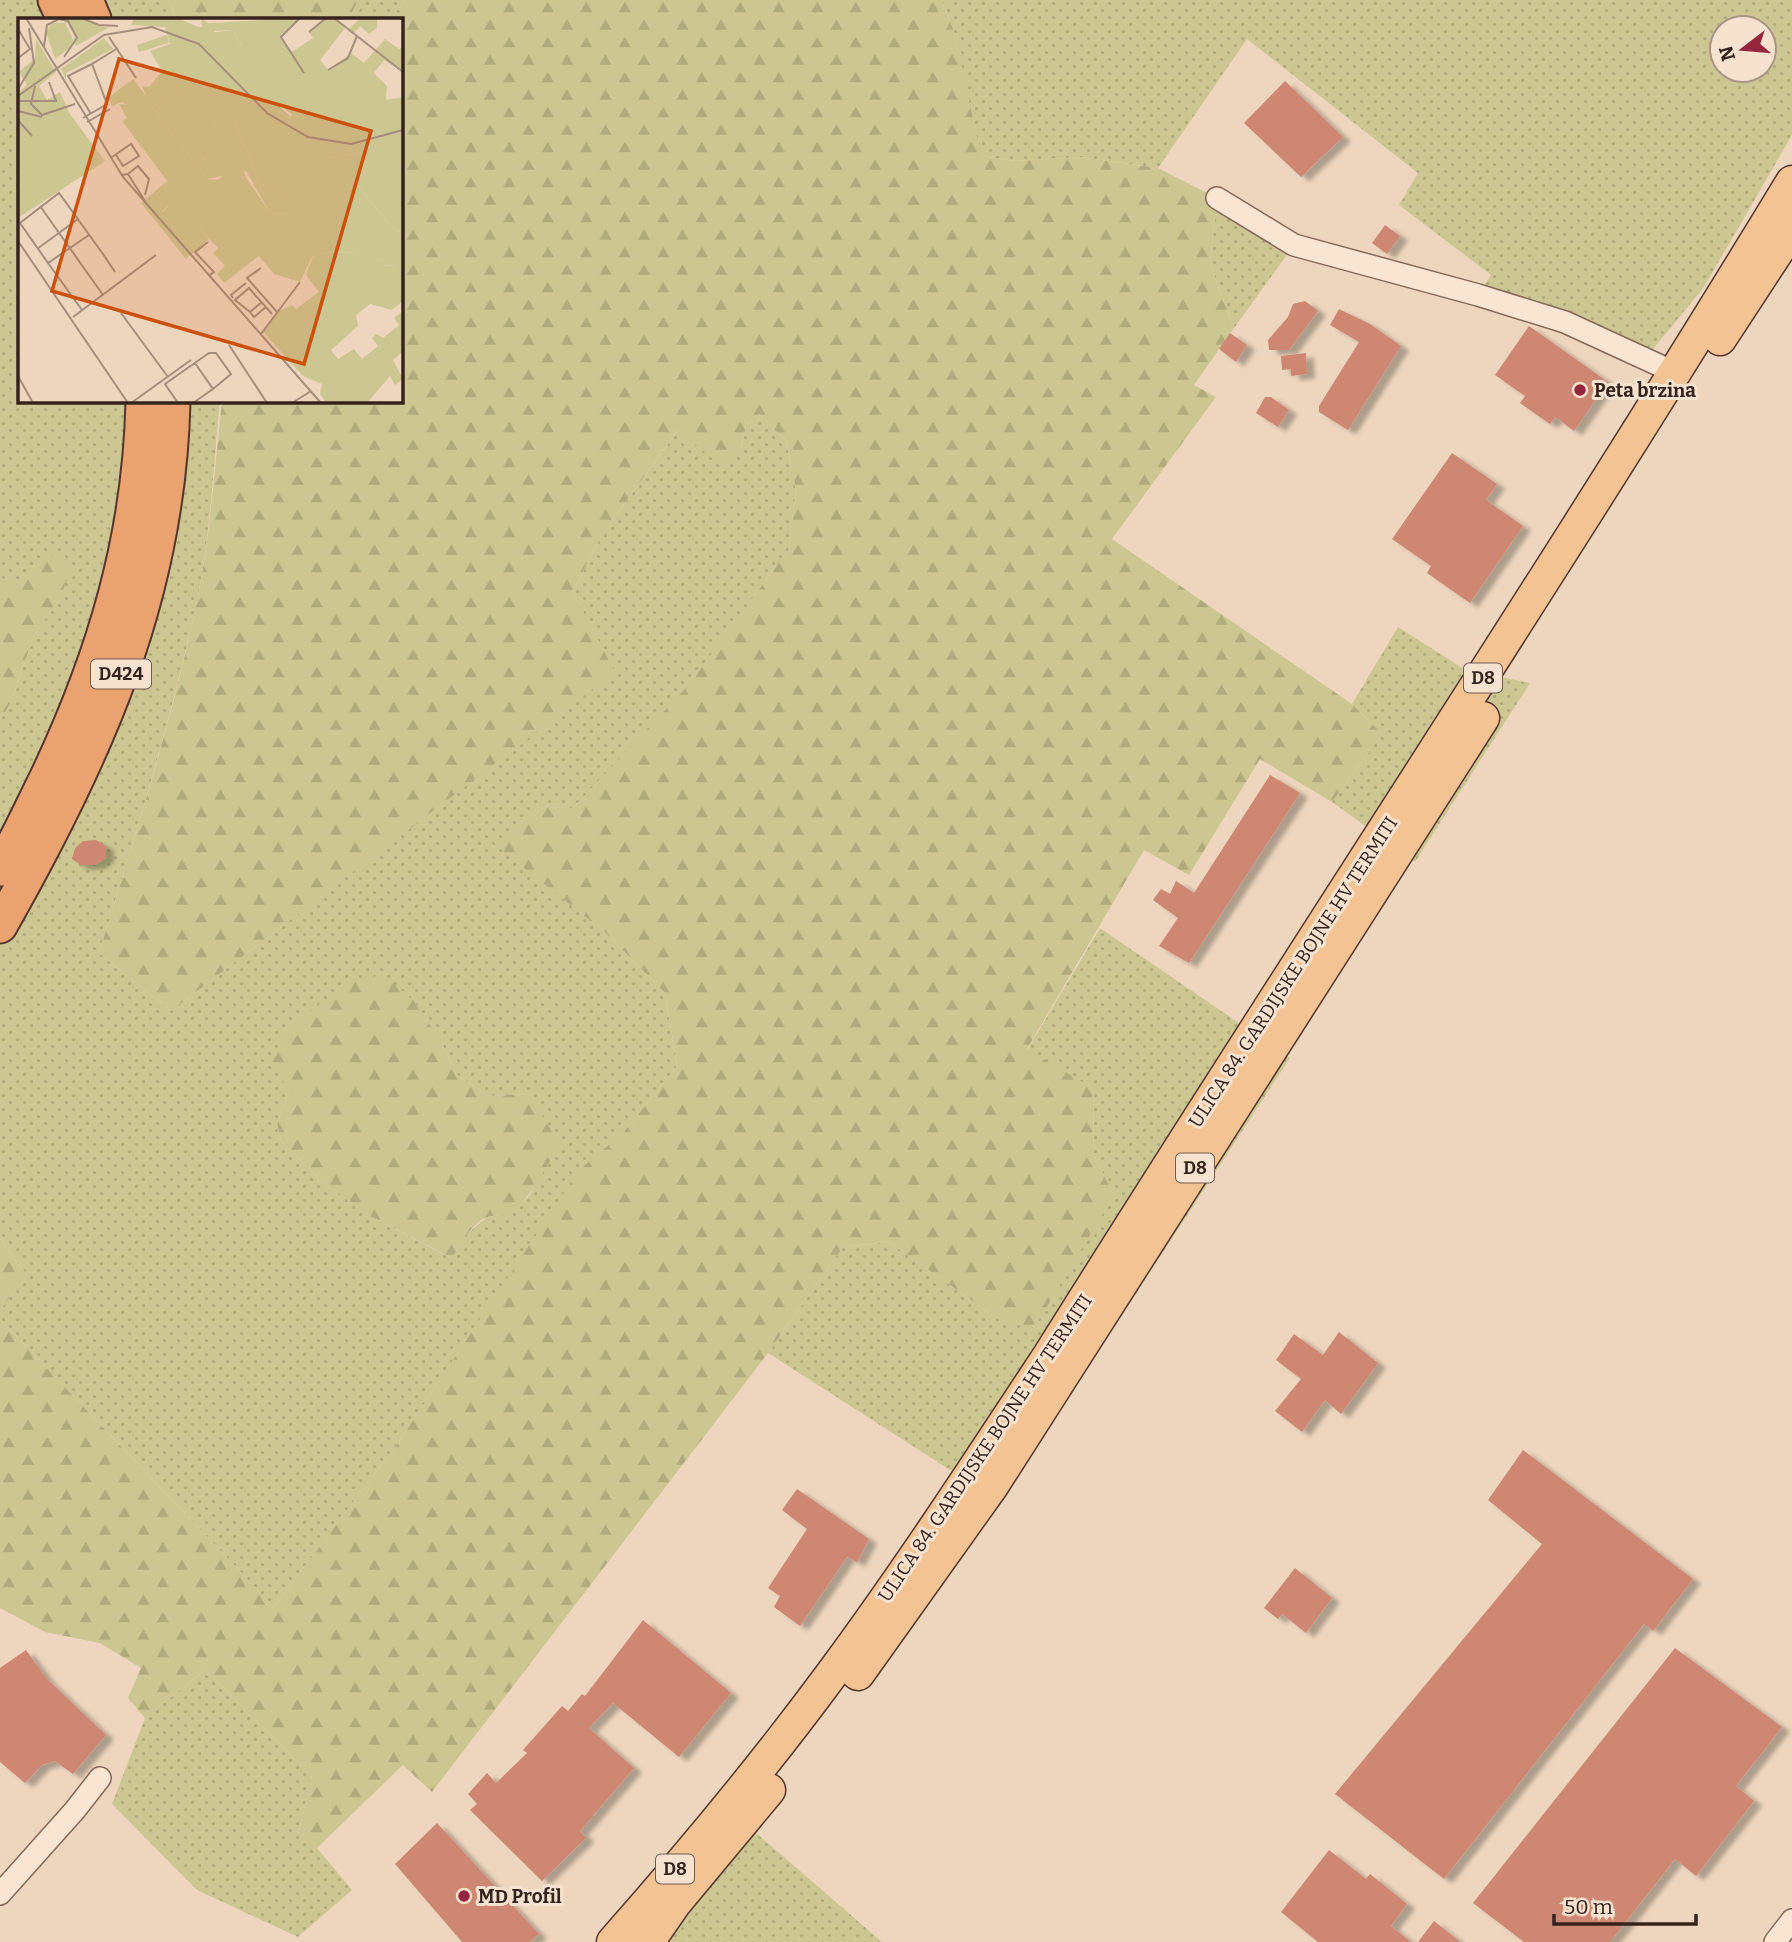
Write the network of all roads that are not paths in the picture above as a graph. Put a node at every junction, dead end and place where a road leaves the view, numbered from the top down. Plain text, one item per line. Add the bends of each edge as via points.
1 (55, 0) edge
2 (86, 0) edge
3 (64, 18) edge
4 (94, 18) edge
5 (1792, 181) edge
6 (1217, 198) dead end
7 (1792, 229) edge
8 (1676, 373) junction
9 (143, 402) edge
10 (173, 402) edge
11 (0, 869) edge
12 (0, 926) edge
13 (100, 1778) dead end
14 (0, 1894) edge
15 (1792, 1920) edge
16 (613, 1942) edge
17 (648, 1942) edge
18 (1775, 1942) edge

1 - 3 highway
2 - 4 highway
5 - 8 main road, ULICA 84. GARDIJSKE BOJNE HV TERMITI / D8
6 - 8 street via 1294,245 1565,322
7 - 17 main road, ULICA 84. GARDIJSKE BOJNE HV TERMITI / D8 via 992,1486 848,1688
8 - 16 main road, ULICA 84. GARDIJSKE BOJNE HV TERMITI / D8 via 1050,1354 890,1593 739,1793
9 - 11 highway, D424 via 132,525 90,679
10 - 12 highway, D424 via 158,541 147,596 120,678 80,775
13 - 14 street
15 - 18 street

